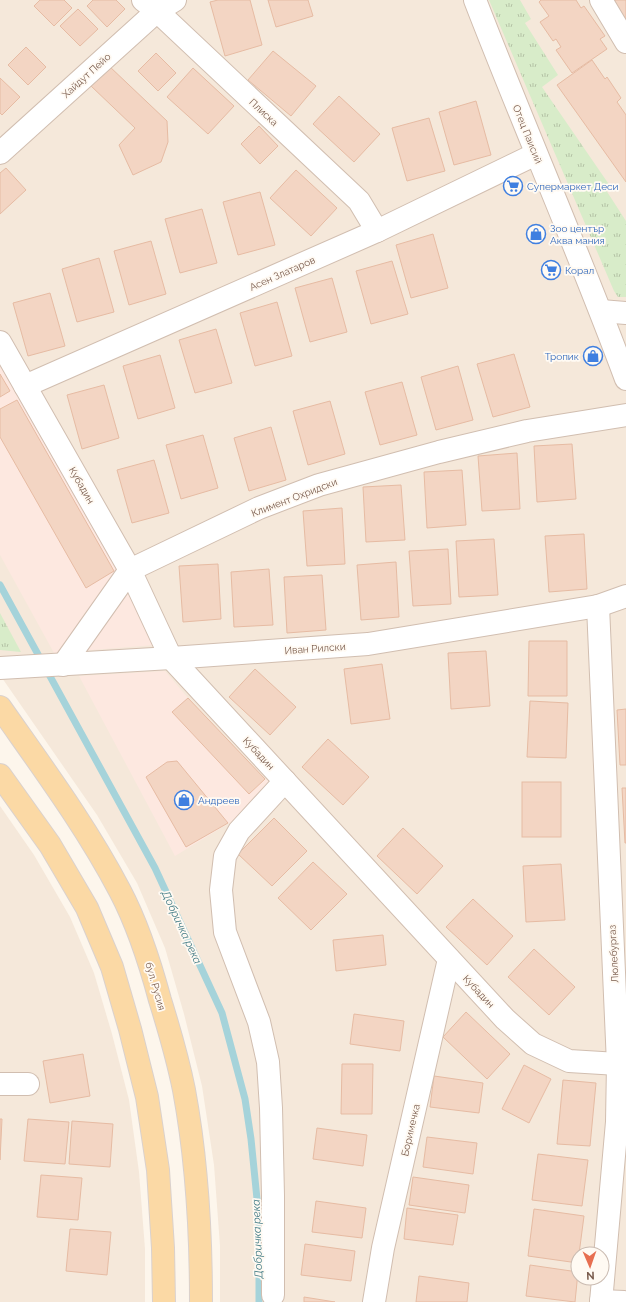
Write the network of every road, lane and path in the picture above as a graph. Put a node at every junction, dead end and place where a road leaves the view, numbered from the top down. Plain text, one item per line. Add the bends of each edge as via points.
1 (475, 0) edge
2 (601, 0) edge
3 (159, 4) edge
4 (626, 42) edge
5 (0, 153) edge
6 (536, 154) junction
7 (377, 231) junction
8 (601, 311) junction
9 (626, 313) edge
10 (0, 342) edge
11 (626, 379) edge
12 (25, 386) junction
13 (626, 415) edge
14 (130, 570) junction
15 (626, 596) edge
16 (598, 606) junction
17 (171, 658) junction
18 (59, 665) junction
19 (0, 668) edge
20 (0, 707) edge
21 (0, 775) edge
22 (284, 781) junction
23 (449, 959) junction
24 (618, 1064) junction
25 (0, 1084) edge
26 (28, 1084) dead end
27 (621, 1122) edge
28 (273, 1295) dead end
29 (164, 1302) edge
30 (201, 1302) edge
31 (374, 1302) edge
32 (601, 1302) edge
33 (624, 1302) edge

1 - 6 street, Отец Паисий
2 - 4 street
3 - 5 street, Хайдут Пейо
3 - 7 street, Плиска via 359,201
6 - 7 street, Асен Златаров
6 - 8 street, Отец Паисий
7 - 12 street, Асен Златаров
8 - 9 street
8 - 11 street, Отец Паисий
10 - 12 street, Кубадин
12 - 14 street, Кубадин
13 - 14 street, Климент Охридски via 527,431 319,485 259,508
14 - 17 street, Кубадин
14 - 18 street, Климент Охридски
15 - 16 street, Иван Рилски
16 - 17 street, Иван Рилски via 368,644
16 - 24 street, Люлебургаз
17 - 18 street, Иван Рилски
17 - 22 street, Кубадин
18 - 19 street, Иван Рилски
20 - 30 main road, бул. Русия via 82,825 121,892 147,954 184,1089 195,1166 201,1246
21 - 29 main road via 50,845 87,908 112,967 147,1097 158,1170 164,1248
22 - 23 street, Кубадин
22 - 28 street via 239,831 226,856 221,890 225,932 259,1022 268,1062 273,1182
23 - 24 street, Кубадин via 505,1019 533,1044 569,1061
23 - 31 street, Боримечка via 383,1248
24 - 27 street, Люлебургаз
25 - 26 street
27 - 32 street, Люлебургаз
32 - 33 street

